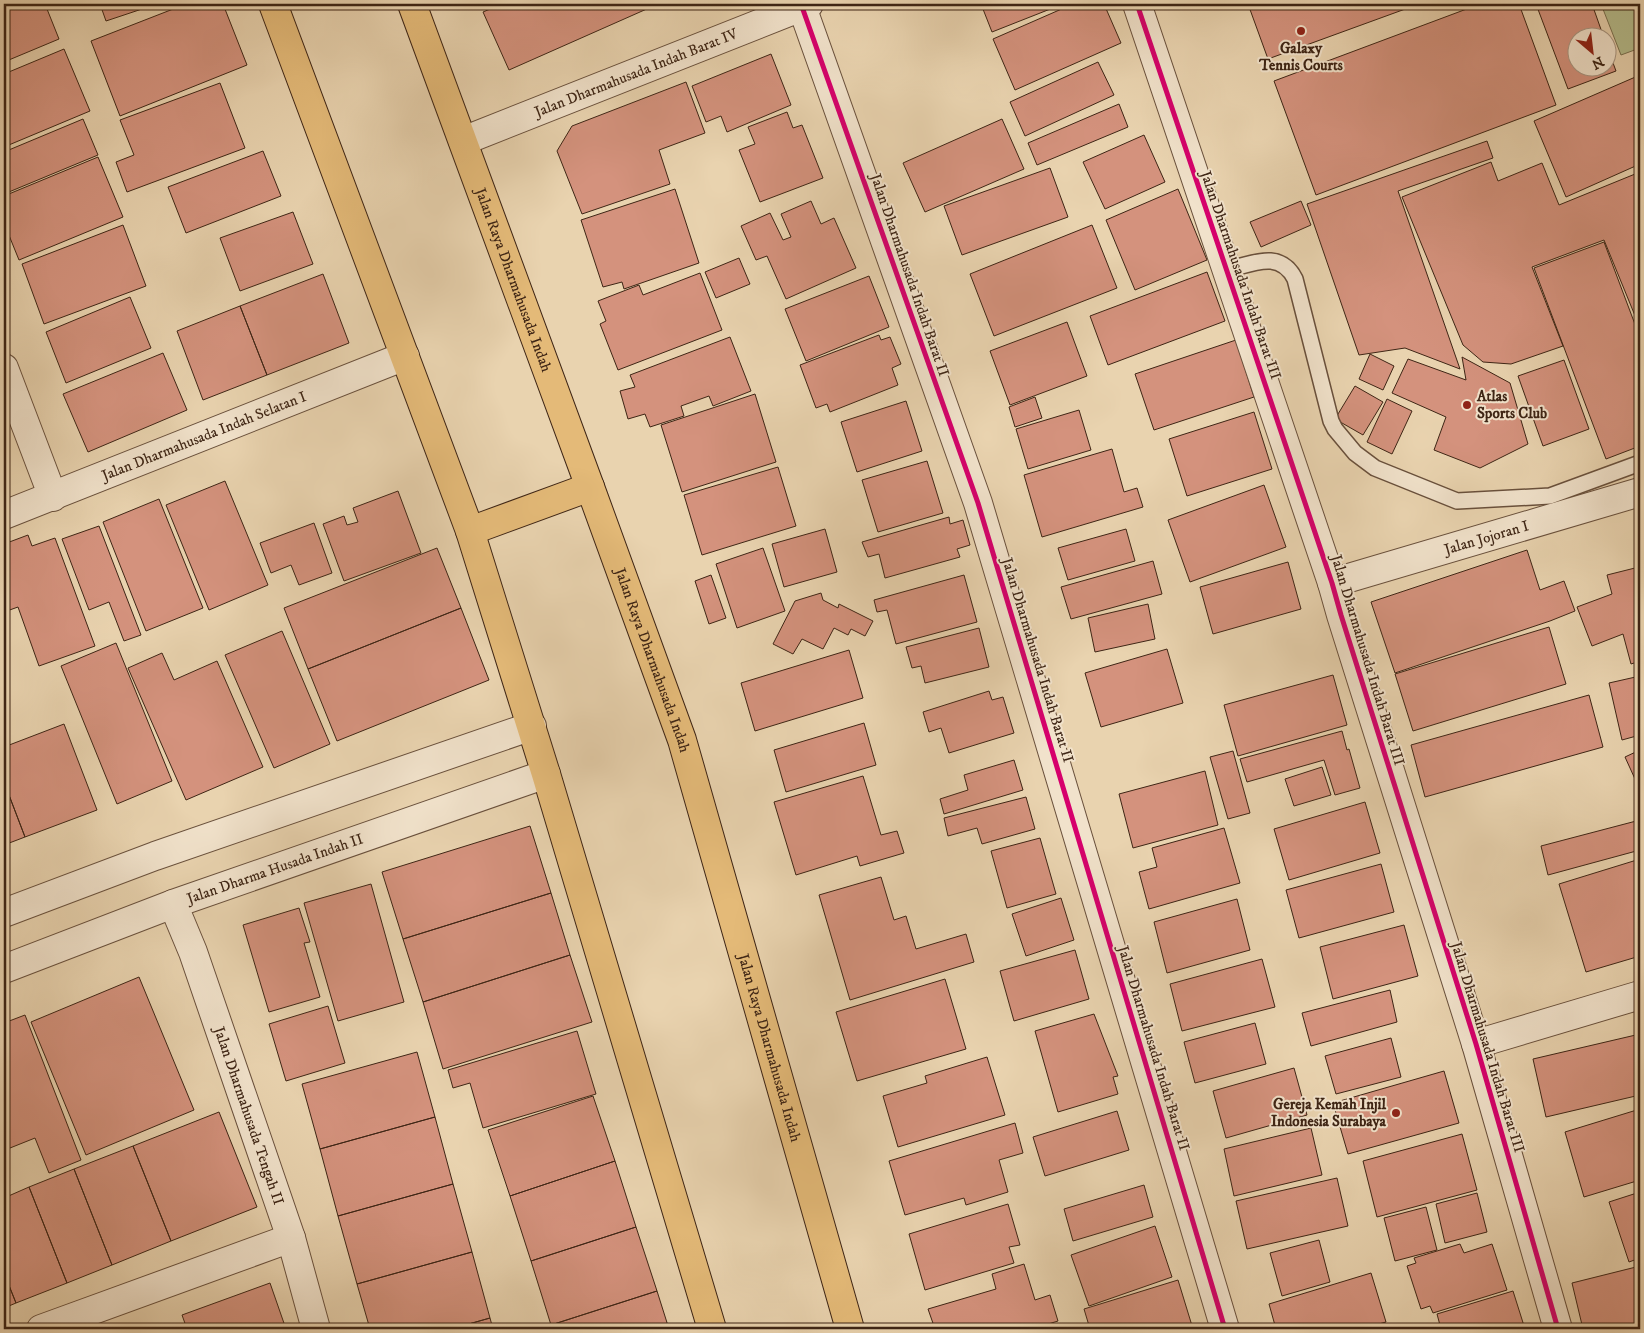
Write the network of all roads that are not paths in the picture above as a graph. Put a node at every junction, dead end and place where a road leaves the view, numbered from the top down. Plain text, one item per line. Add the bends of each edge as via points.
1 (273, 4) edge
2 (412, 4) edge
3 (1138, 4) edge
4 (804, 5) edge
5 (463, 140) junction
6 (1226, 270) junction
7 (405, 356) junction
8 (4, 368) edge
9 (1640, 463) edge
10 (590, 487) junction
11 (1640, 492) edge
12 (53, 497) junction
13 (4, 515) edge
14 (470, 531) junction
15 (1332, 582) junction
16 (532, 726) junction
17 (546, 774) junction
18 (173, 904) junction
19 (4, 913) edge
20 (4, 968) edge
21 (1640, 994) edge
22 (1476, 1044) junction
23 (290, 1238) junction
24 (41, 1329) edge
25 (316, 1329) edge
26 (712, 1329) edge
27 (850, 1329) edge
28 (1224, 1329) edge
29 (1558, 1329) edge

1 - 7 main road
2 - 5 main road, Jalan Raya Dharmahusada Indah
3 - 6 street, Jalan Dharmahusada Indah Barat III
4 - 5 street, Jalan Dharmahusada Indah Barat IV
4 - 28 street, Jalan Dharmahusada Indah Barat II via 978,503
5 - 10 main road, Jalan Raya Dharmahusada Indah
6 - 9 lane via 1270,260 1284,265 1292,273 1331,421 1355,453 1375,468 1457,501 1550,496
6 - 15 street, Jalan Dharmahusada Indah Barat III
7 - 12 street, Jalan Dharmahusada Indah Selatan I
7 - 14 main road
8 - 12 street
10 - 14 main road
10 - 27 main road, Jalan Raya Dharmahusada Indah via 682,740
11 - 15 street, Jalan Jojoran I
12 - 13 street, Jalan Dharmahusada Indah Selatan I
14 - 16 main road
15 - 22 street, Jalan Dharmahusada Indah Barat III
16 - 17 main road
16 - 19 street via 155,856
17 - 18 street, Jalan Dharma Husada Indah II
17 - 26 main road
18 - 20 street, Jalan Dharma Husada Indah II
18 - 23 street, Jalan Dharmahusada Tengah II via 193,952
21 - 22 street
22 - 29 street, Jalan Dharmahusada Indah Barat III
23 - 24 street
23 - 25 street, Jalan Dharmahusada Tengah II

